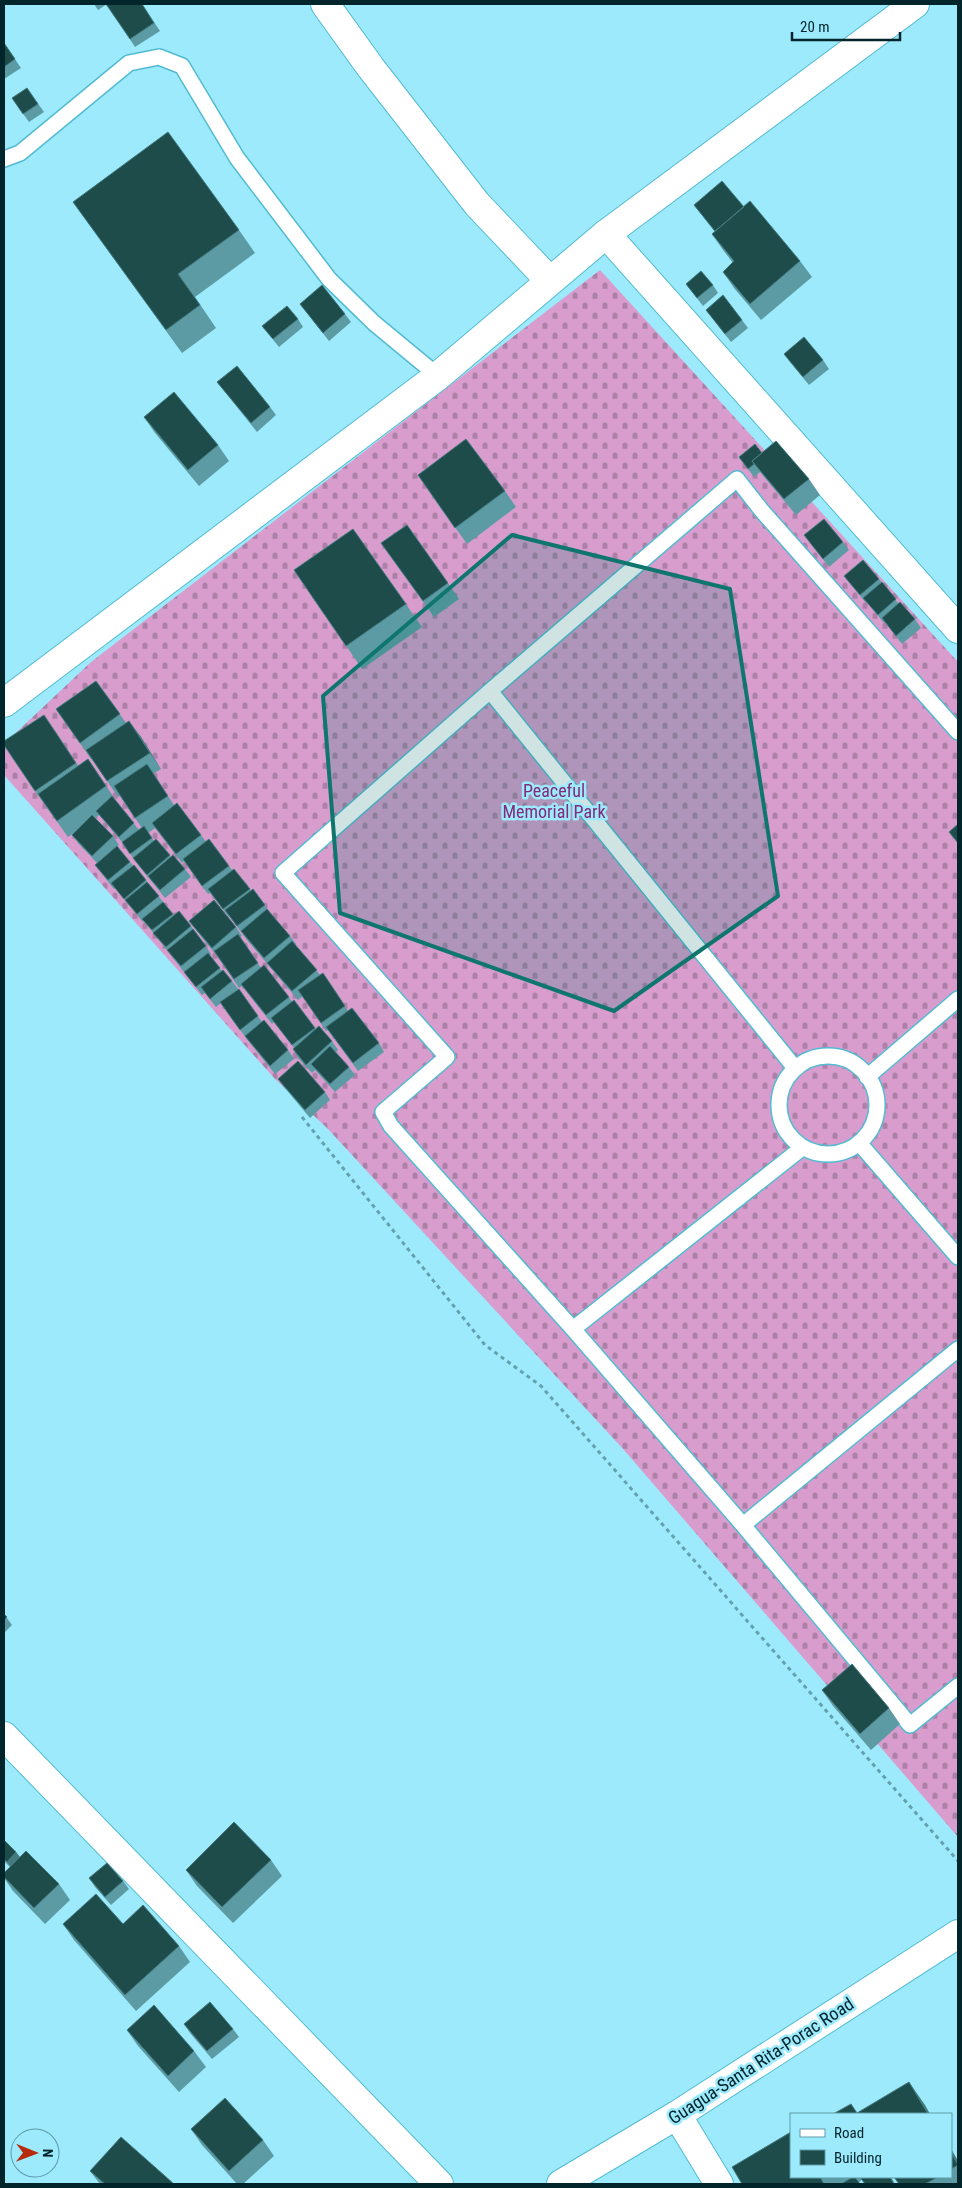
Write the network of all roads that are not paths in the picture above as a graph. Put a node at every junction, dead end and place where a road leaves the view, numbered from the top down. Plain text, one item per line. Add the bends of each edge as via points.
1 (325, 4) edge
2 (914, 4) edge
3 (4, 159) edge
4 (606, 234) junction
5 (549, 280) junction
6 (438, 376) junction
7 (958, 629) edge
8 (490, 691) junction
9 (4, 703) edge
10 (958, 732) edge
11 (958, 999) edge
12 (795, 1068) junction
13 (868, 1077) junction
14 (860, 1144) junction
15 (802, 1148) junction
16 (958, 1257) edge
17 (573, 1330) junction
18 (958, 1349) edge
19 (743, 1525) junction
20 (958, 1686) edge
21 (4, 1736) edge
22 (958, 1934) edge
23 (677, 2115) junction
24 (438, 2184) edge
25 (560, 2184) edge
26 (720, 2184) edge

1 - 5 street via 477,204
2 - 4 street
3 - 6 lane via 20,153 129,63 158,57 182,66 237,158 329,279 374,323
4 - 5 street
4 - 7 street
5 - 6 street
6 - 9 street
8 - 10 lane via 737,479
8 - 12 lane
8 - 17 lane via 283,873 447,1057 383,1112 391,1126
11 - 13 lane
12 - 13 lane via 816,1057 834,1055 860,1067
12 - 15 lane via 784,1082 779,1098 780,1115 784,1128
13 - 14 lane via 874,1086 878,1106 874,1123
14 - 15 lane via 838,1154 818,1154
14 - 16 lane
15 - 17 lane
17 - 19 lane
18 - 19 lane
19 - 20 lane via 910,1725
21 - 24 street
22 - 23 street, Guagua-Santa Rita-Porac Road
23 - 25 street, Guagua-Santa Rita-Porac Road
23 - 26 street

